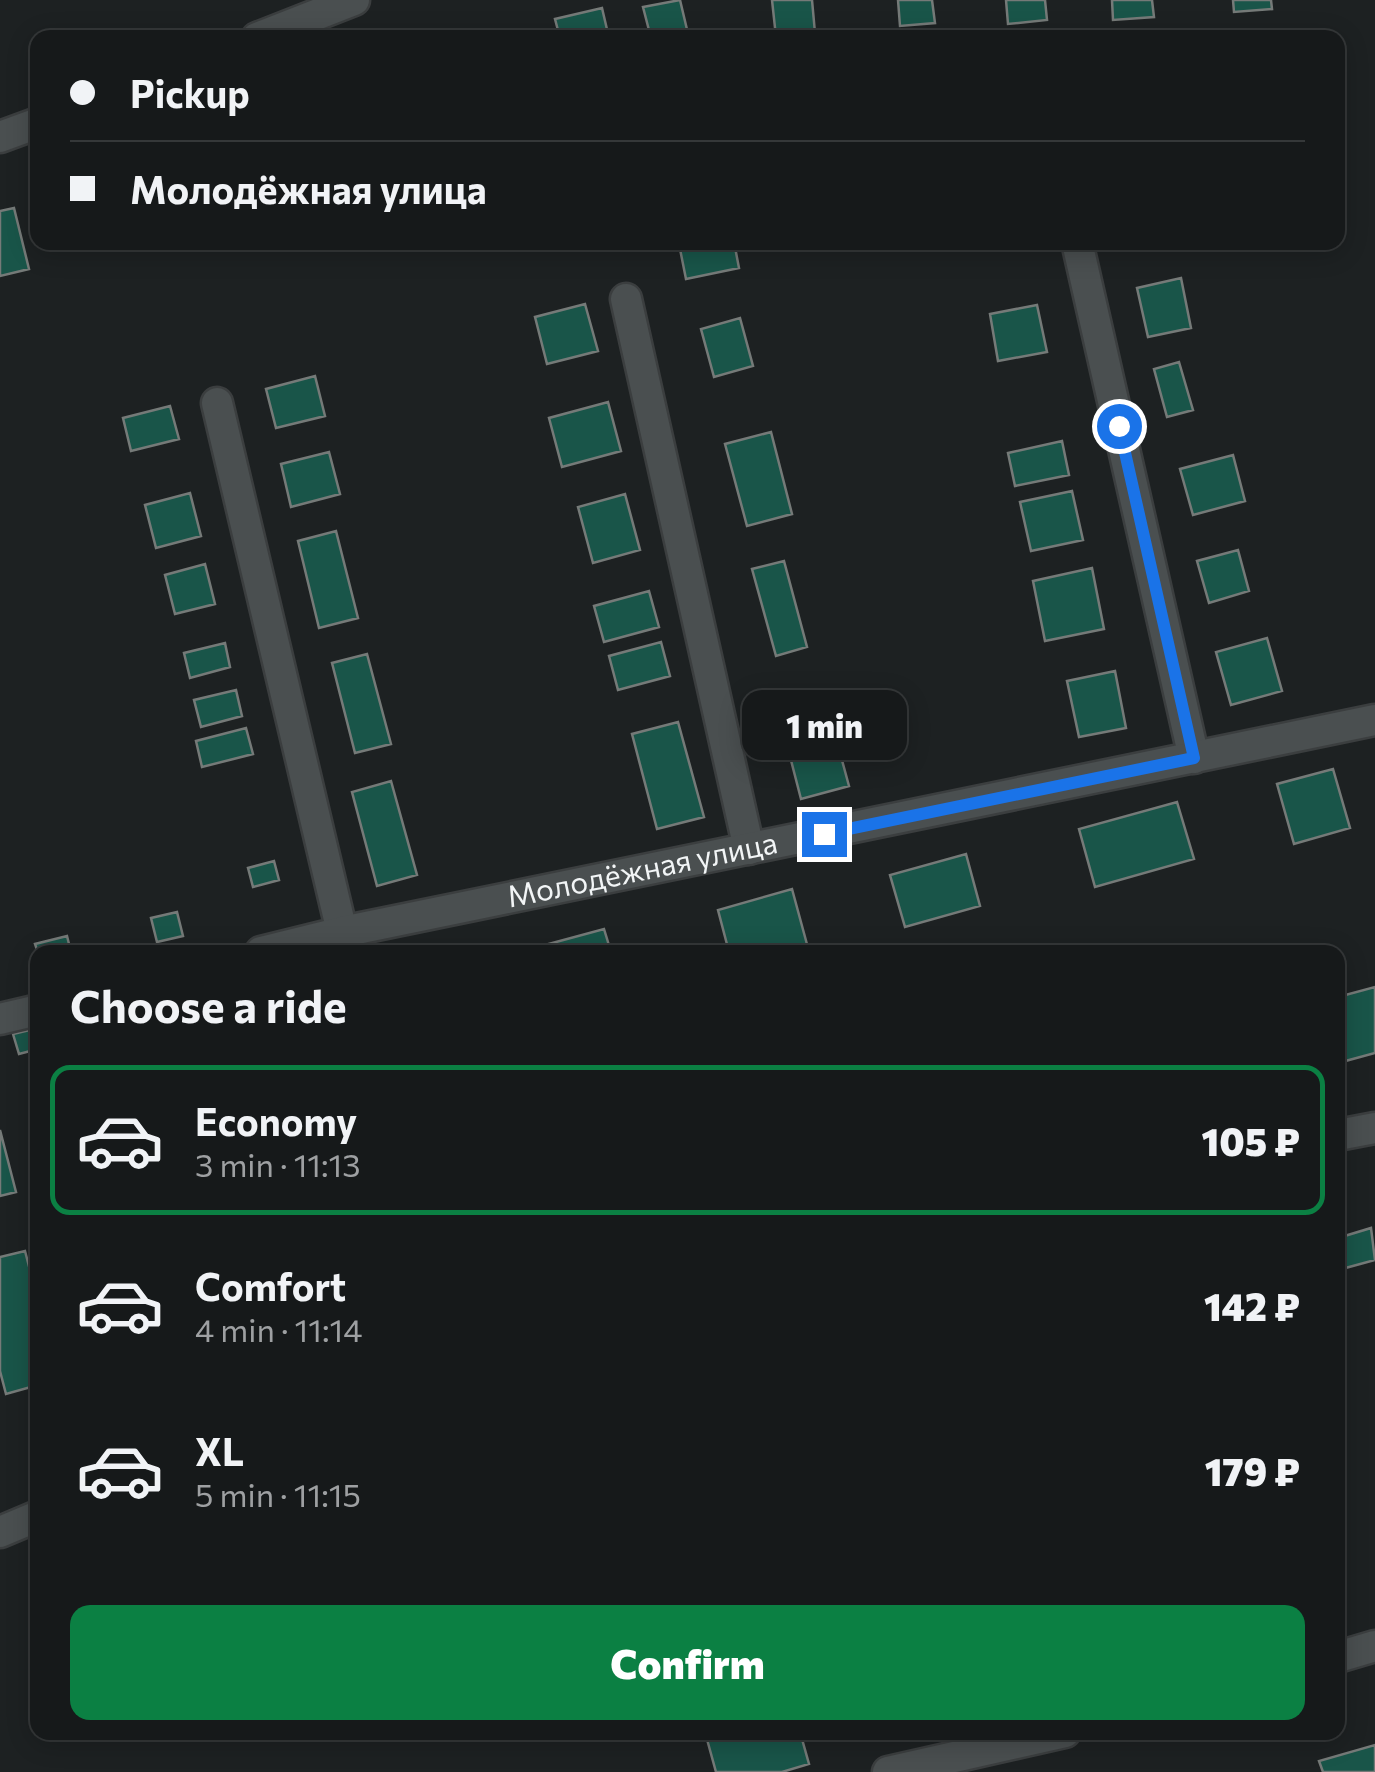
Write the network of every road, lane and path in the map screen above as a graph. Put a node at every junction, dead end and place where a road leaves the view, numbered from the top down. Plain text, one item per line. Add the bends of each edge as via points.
1 (354, 0) edge
2 (277, 30) edge
3 (30, 126) edge
4 (0, 137) edge
5 (1079, 250) edge
6 (626, 300) dead end
7 (217, 403) dead end
8 (1375, 720) edge
9 (1194, 758) junction
10 (750, 849) junction
11 (342, 932) junction
12 (289, 945) edge
13 (30, 1012) edge
14 (0, 1019) edge
15 (1375, 1128) edge
16 (1345, 1134) edge
17 (30, 1519) edge
18 (0, 1532) edge
19 (1375, 1646) edge
20 (1345, 1655) edge
21 (1029, 1740) edge
22 (888, 1772) edge

1 - 2 street
3 - 4 street
5 - 9 street
6 - 10 street
7 - 11 street
8 - 9 street, Молодёжная улица
9 - 10 street, Молодёжная улица
10 - 11 street, Молодёжная улица
11 - 12 street, Молодёжная улица
13 - 14 street
15 - 16 street
17 - 18 street
19 - 20 street
21 - 22 street

